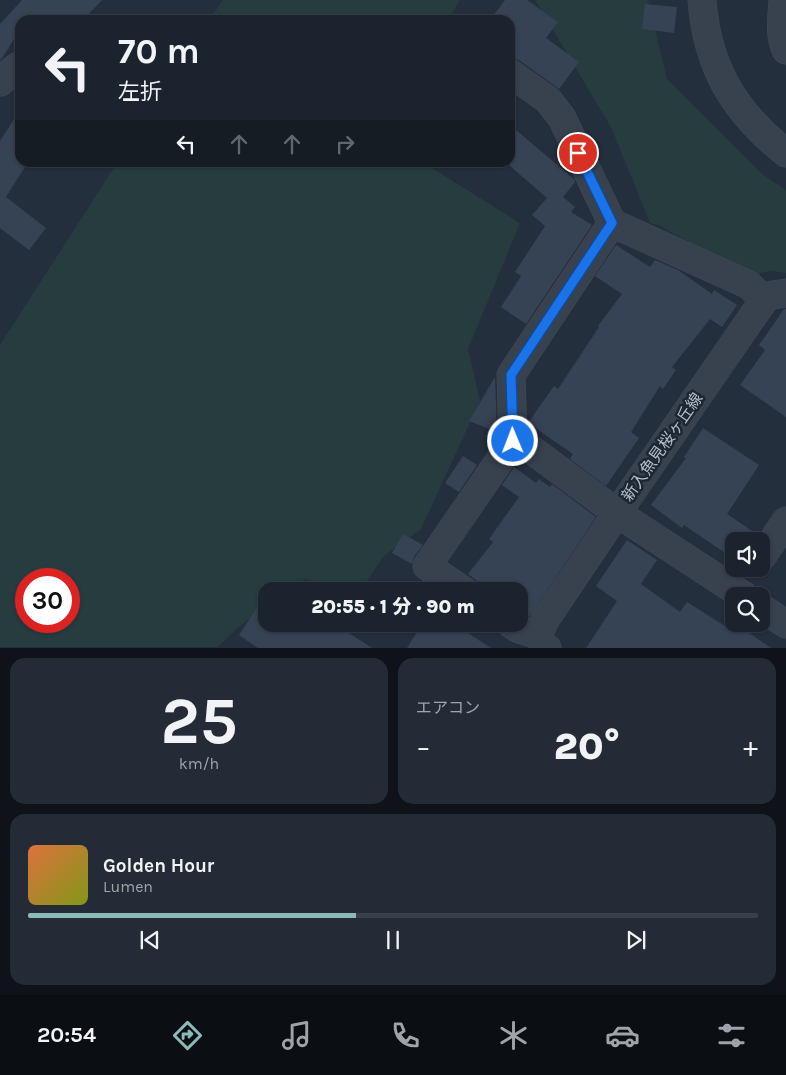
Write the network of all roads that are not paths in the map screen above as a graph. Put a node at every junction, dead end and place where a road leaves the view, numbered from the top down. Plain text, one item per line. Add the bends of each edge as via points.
1 (702, 0) edge
2 (783, 0) edge
3 (786, 50) edge
4 (15, 68) edge
5 (515, 77) edge
6 (0, 82) edge
7 (786, 153) edge
8 (612, 223) junction
9 (775, 296) edge
10 (513, 436) junction
11 (616, 513) junction
12 (786, 521) edge
13 (770, 545) edge
14 (451, 582) edge
15 (730, 587) edge
16 (770, 614) edge
17 (786, 624) edge
18 (525, 632) edge
19 (542, 641) edge

1 - 7 street via 712,58 727,89 764,136
2 - 3 street via 781,28
4 - 6 street
5 - 8 street via 548,100 562,118
8 - 9 street
8 - 10 street via 511,375
9 - 11 street, 新入魚見桜ヶ丘線
10 - 11 street
10 - 14 street via 513,441 427,566
11 - 15 street, 新入魚見桜ヶ丘線
11 - 19 street via 545,620
12 - 13 street
16 - 17 street
18 - 19 street

